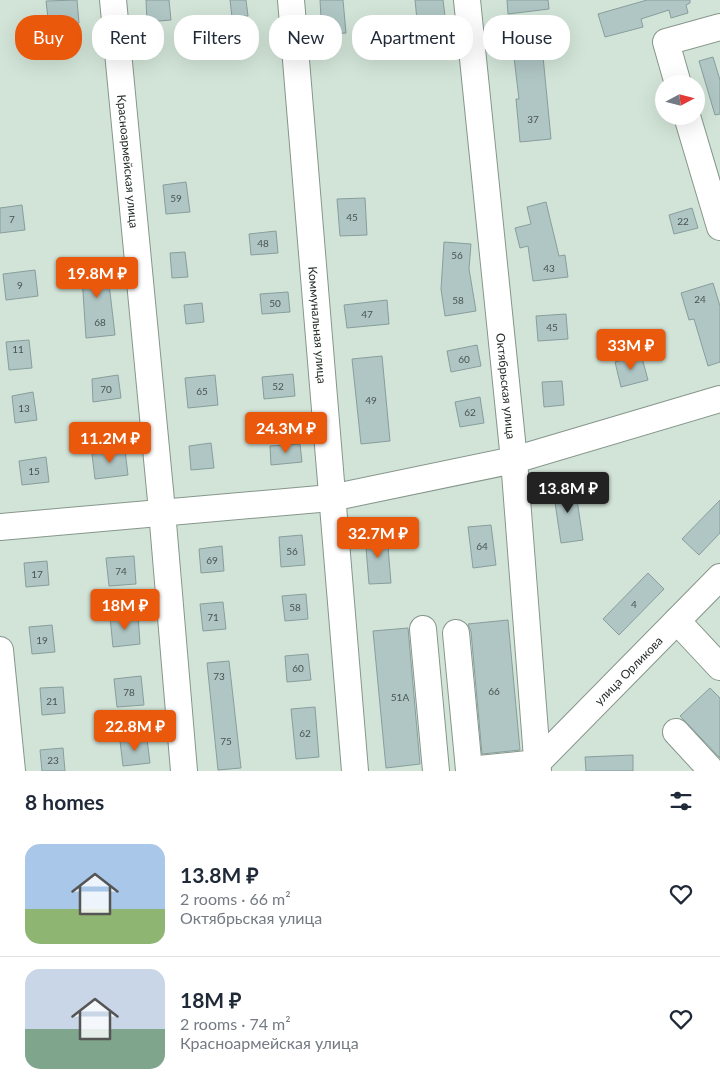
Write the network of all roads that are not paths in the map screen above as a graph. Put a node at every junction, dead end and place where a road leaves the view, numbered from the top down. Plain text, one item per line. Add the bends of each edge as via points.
1 (113, 0) edge
2 (290, 0) edge
3 (467, 0) edge
4 (720, 27) edge
5 (675, 75) edge
6 (690, 125) edge
7 (720, 227) edge
8 (720, 399) edge
9 (514, 460) junction
10 (331, 498) junction
11 (162, 511) junction
12 (0, 527) edge
13 (720, 577) edge
14 (677, 621) junction
15 (424, 629) dead end
16 (456, 633) dead end
17 (0, 650) edge
18 (720, 667) edge
19 (676, 732) dead end
20 (537, 767) edge
21 (12, 771) edge
22 (184, 771) edge
23 (355, 771) edge
24 (436, 771) edge
25 (712, 771) edge

1 - 11 street, Красноармейская улица
2 - 10 street, Коммунальная улица
3 - 9 street, Октябрьская улица
4 - 5 street via 666,42
6 - 7 street
8 - 9 street
9 - 10 street
9 - 20 street, Октябрьская улица
10 - 11 street
10 - 23 street, Коммунальная улица
11 - 12 street
11 - 22 street, Красноармейская улица
13 - 14 street, улица Орликова
14 - 18 street
14 - 20 street, улица Орликова
15 - 24 street
16 - 20 street via 469,770
17 - 21 street
19 - 25 street

